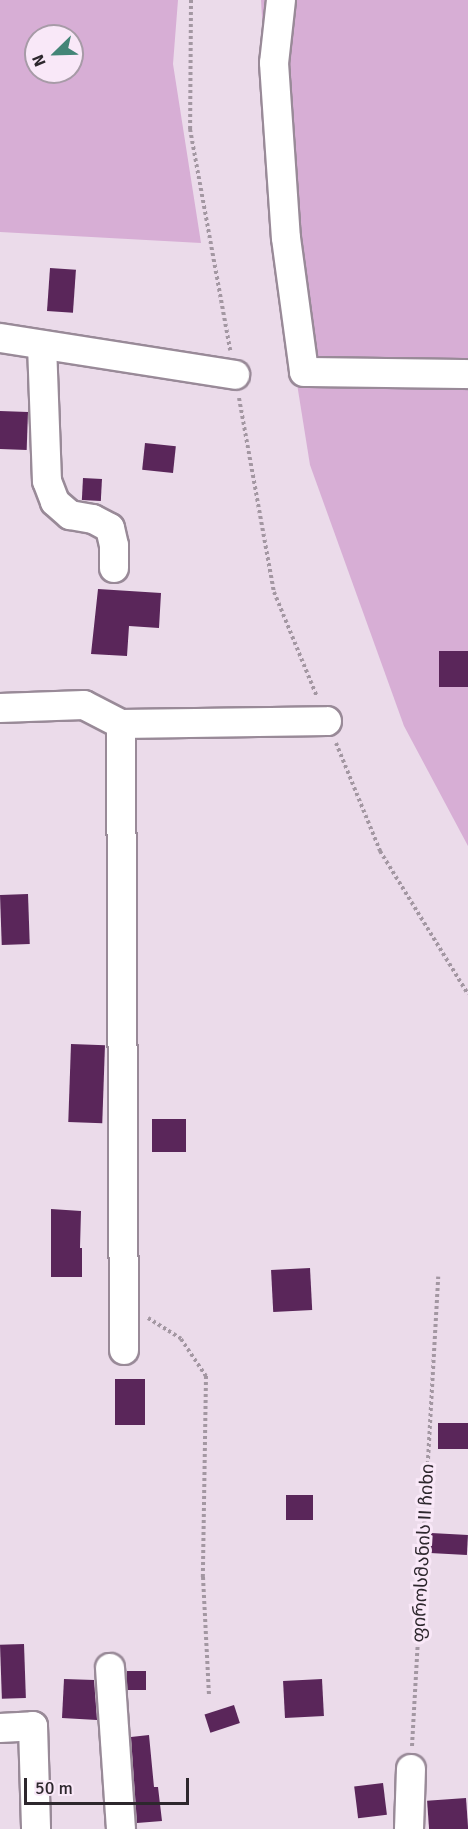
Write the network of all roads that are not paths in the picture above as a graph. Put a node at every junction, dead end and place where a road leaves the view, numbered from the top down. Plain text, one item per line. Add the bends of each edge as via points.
1 (281, 0) edge
2 (0, 338) edge
3 (42, 345) junction
4 (468, 374) edge
5 (235, 375) road end
6 (114, 568) dead end
7 (0, 708) edge
8 (327, 721) road end
9 (121, 724) junction
10 (124, 1350) dead end
11 (110, 1668) dead end
12 (0, 1728) edge
13 (411, 1769) road end
14 (36, 1829) edge
15 (121, 1829) edge
16 (409, 1829) edge

1 - 4 street via 274,63 286,238 304,372
2 - 3 street
3 - 5 street
3 - 6 street via 46,481 55,502 70,515 93,519 110,528
7 - 9 street via 84,705
8 - 9 street
9 - 10 street
11 - 15 street
12 - 14 street via 33,1726
13 - 16 street

